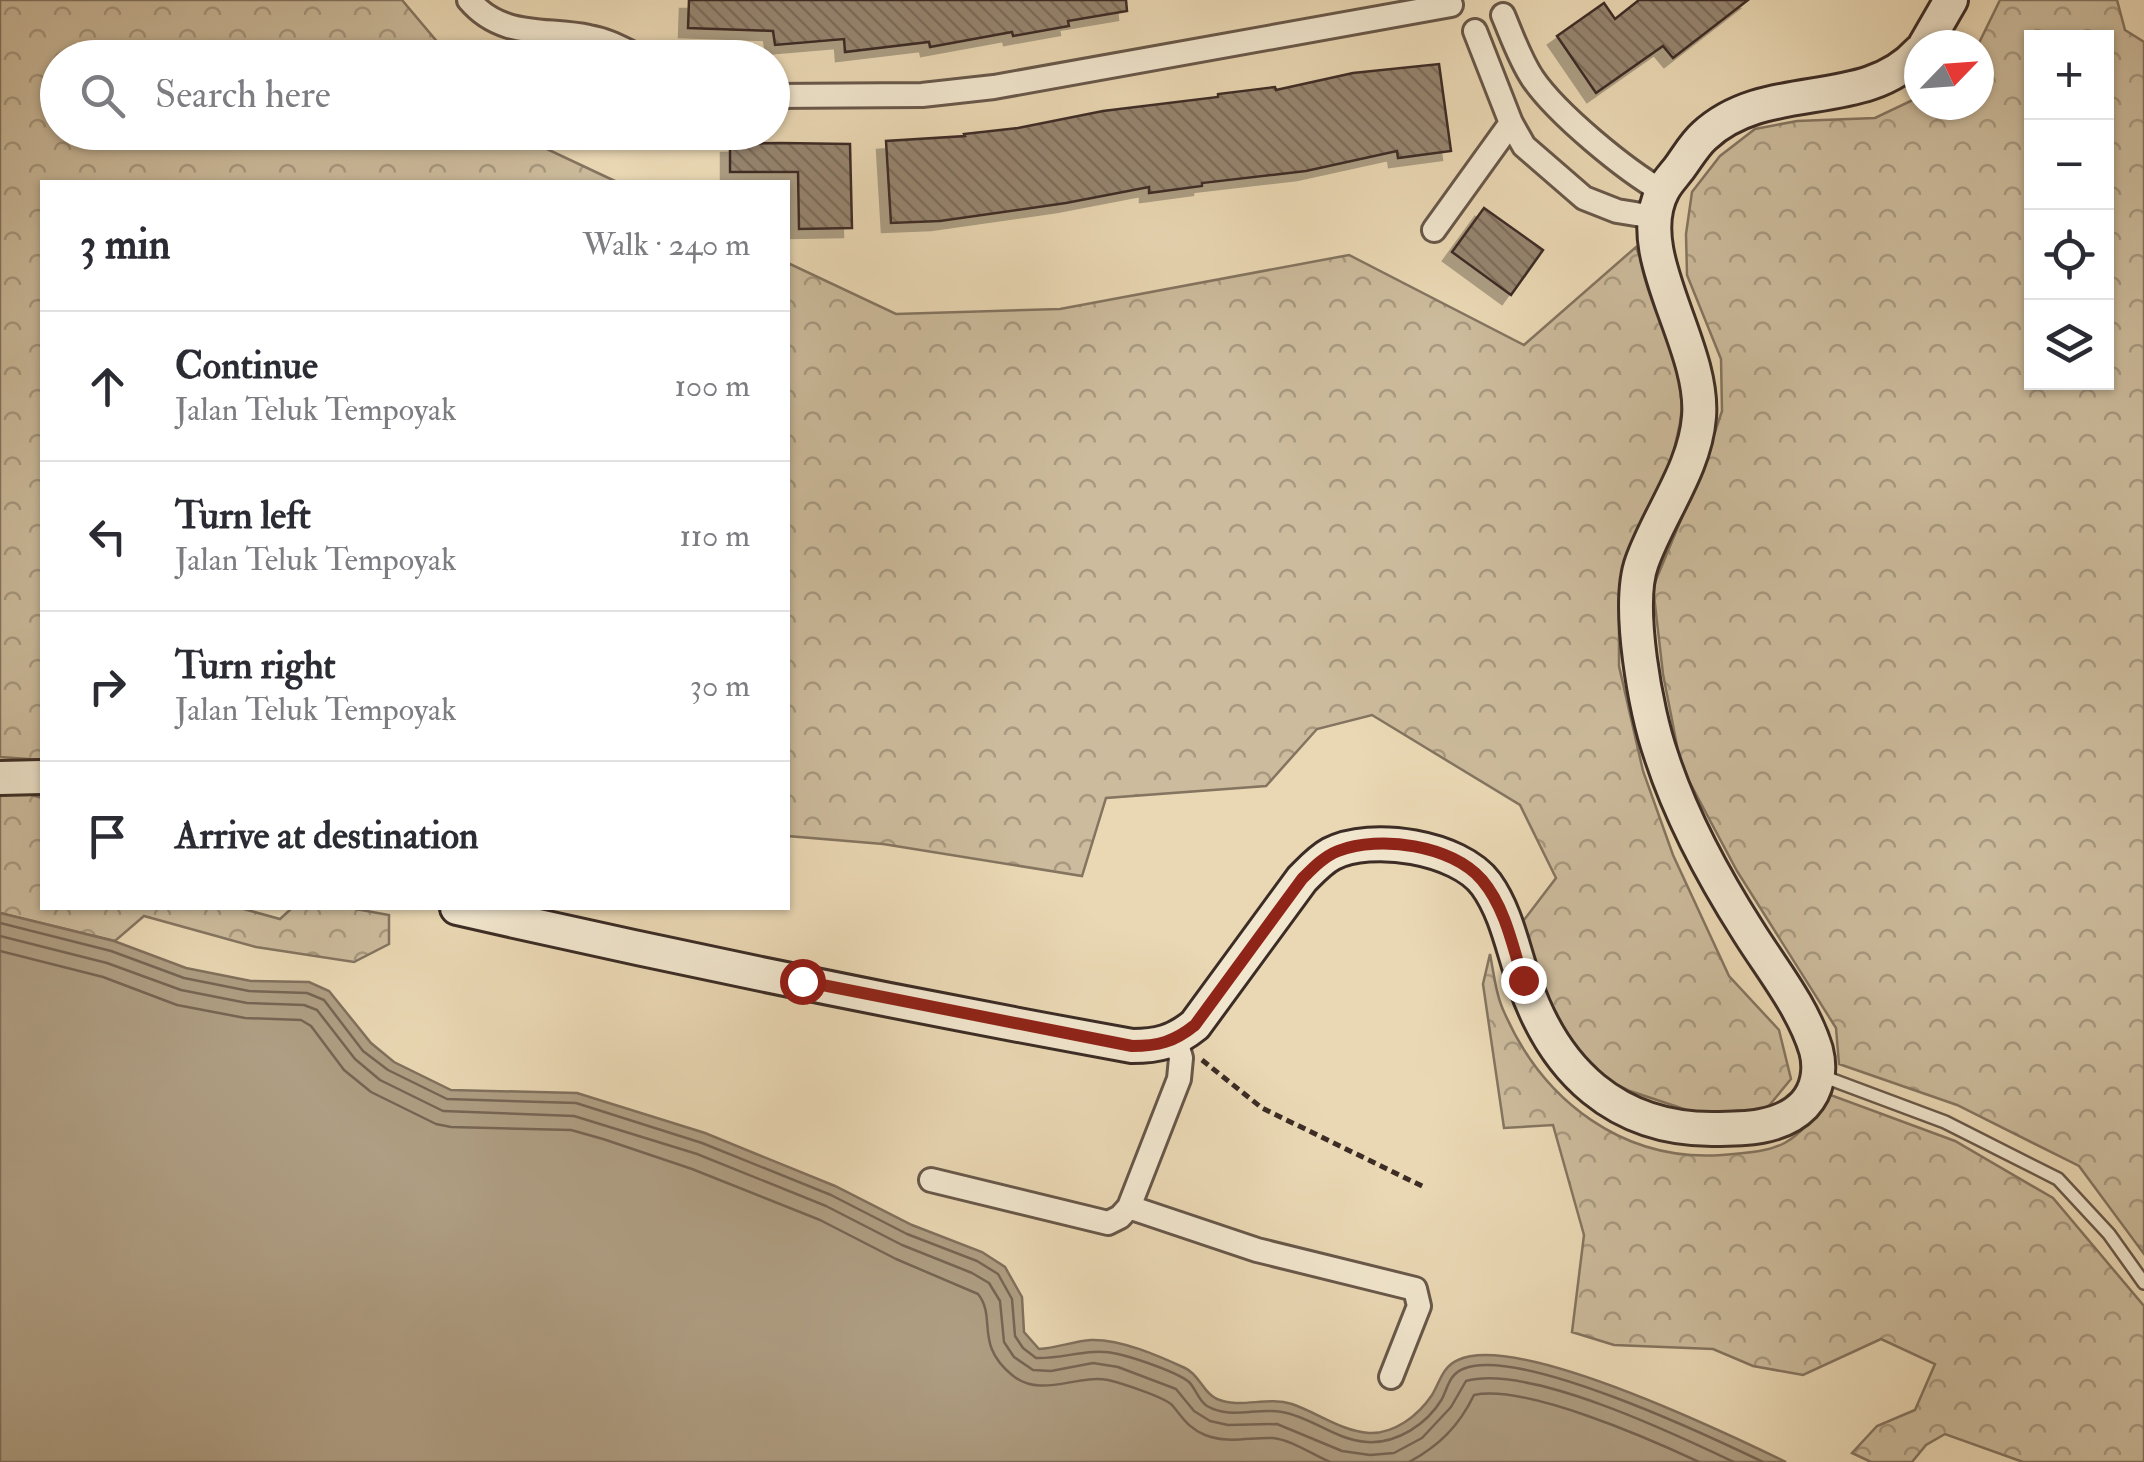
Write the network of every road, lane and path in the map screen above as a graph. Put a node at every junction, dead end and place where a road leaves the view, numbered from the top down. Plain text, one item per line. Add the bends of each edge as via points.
1 (469, 0) edge
2 (1951, 0) edge
3 (1452, 2) edge
4 (1504, 8) edge
5 (1934, 30) edge
6 (1476, 32) junction
7 (602, 40) edge
8 (1904, 65) edge
9 (790, 96) edge
10 (1511, 123) junction
11 (1658, 204) junction
12 (1434, 230) dead end
13 (40, 777) edge
14 (0, 778) edge
15 (467, 910) edge
16 (1176, 1040) junction
17 (1818, 1075) junction
18 (932, 1180) dead end
19 (1424, 1187) dead end
20 (1129, 1207) junction
21 (2144, 1284) edge
22 (1391, 1377) dead end

1 - 7 street via 520,31
2 - 5 street
3 - 6 street via 1455,18
3 - 9 street via 994,87
4 - 6 street via 1492,28
4 - 11 street via 1530,76
6 - 10 street
8 - 11 street via 1865,84 1732,114 1702,138
10 - 11 street via 1524,146 1584,198 1616,210
10 - 12 street
11 - 17 street via 1654,244 1701,390 1686,465 1640,566 1634,596 1654,730 1716,880 1809,1033
13 - 14 street
15 - 16 street via 1099,1040 1132,1046
16 - 17 street via 1195,1025 1320,862 1369,844 1406,846 1448,856 1485,883 1540,1024 1581,1080 1610,1103 1674,1126 1743,1128 1790,1116 1815,1090
16 - 19 path via 1262,1108
16 - 20 street via 1179,1080
17 - 21 lane via 1945,1122 2058,1179
18 - 20 street via 1108,1222
20 - 22 street via 1257,1250 1414,1290 1419,1306

